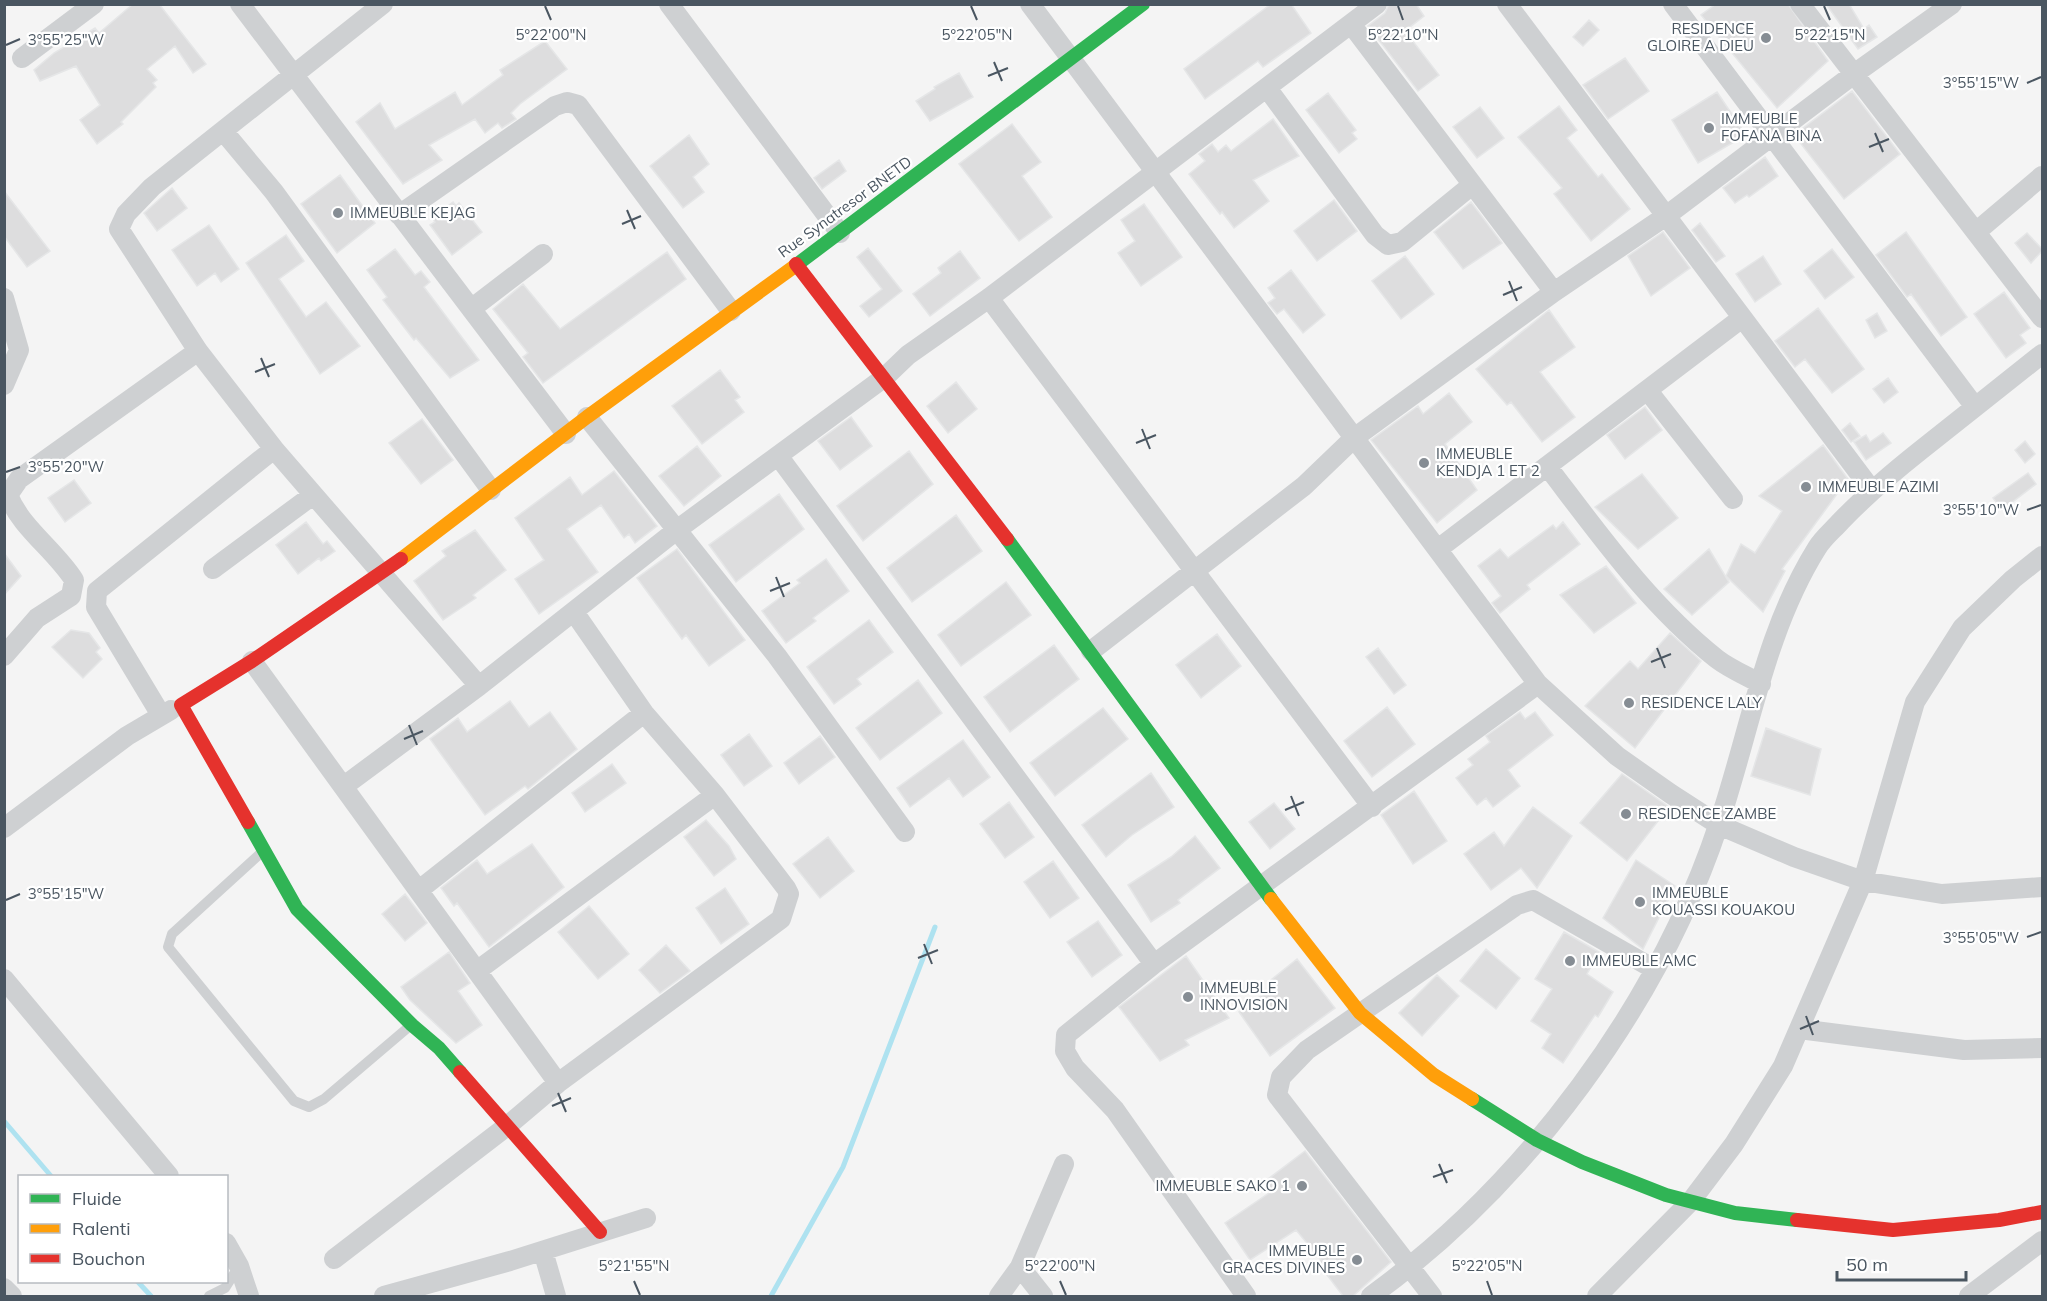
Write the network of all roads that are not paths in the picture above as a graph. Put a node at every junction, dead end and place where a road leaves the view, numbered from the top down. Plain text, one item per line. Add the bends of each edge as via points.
1 (94, 4) edge
2 (240, 4) edge
3 (383, 4) edge
4 (669, 4) edge
5 (1030, 4) edge
6 (1143, 4) edge
7 (1377, 4) edge
8 (1507, 4) edge
9 (1673, 4) edge
10 (1800, 4) edge
11 (1952, 4) edge
12 (1351, 24) junction
13 (22, 58) dead end
14 (1072, 60) junction
15 (294, 74) junction
16 (1854, 74) junction
17 (1267, 88) junction
18 (224, 132) junction
19 (1772, 136) junction
20 (1155, 172) junction
21 (2043, 176) edge
22 (1472, 185) junction
23 (399, 215) junction
24 (1666, 216) junction
25 (1976, 232) junction
26 (840, 233) junction
27 (543, 254) dead end
28 (796, 264) junction
29 (1554, 292) junction
30 (4, 298) edge
31 (989, 298) junction
32 (471, 309) junction
33 (731, 311) junction
34 (1742, 318) junction
35 (2043, 318) edge
36 (198, 351) junction
37 (2043, 354) edge
38 (885, 377) junction
39 (4, 385) edge
40 (1648, 391) junction
41 (1975, 407) junction
42 (587, 417) junction
43 (566, 434) junction
44 (1354, 438) junction
45 (274, 449) junction
46 (779, 457) junction
47 (1547, 466) junction
48 (1871, 489) junction
49 (491, 490) junction
50 (313, 495) junction
51 (1733, 500) dead end
52 (678, 529) junction
53 (1438, 549) junction
54 (2043, 556) edge
55 (213, 570) dead end
56 (1195, 572) junction
57 (381, 574) junction
58 (574, 612) junction
59 (1091, 651) junction
60 (4, 656) edge
61 (252, 661) junction
62 (1538, 684) junction
63 (1761, 684) junction
64 (480, 686) junction
65 (181, 705) junction
66 (644, 713) junction
67 (161, 715) junction
68 (344, 786) junction
69 (715, 795) junction
70 (1372, 807) junction
71 (1719, 825) junction
72 (4, 828) edge
73 (904, 832) dead end
74 (262, 852) junction
75 (1863, 881) junction
76 (1262, 887) junction
77 (2043, 887) edge
78 (419, 890) junction
79 (1154, 964) junction
80 (1654, 969) junction
81 (478, 970) junction
82 (4, 979) edge
83 (1360, 1013) junction
84 (412, 1025) junction
85 (1799, 1029) junction
86 (2043, 1048) edge
87 (558, 1083) junction
88 (506, 1127) junction
89 (1537, 1140) junction
90 (1064, 1164) dead end
91 (167, 1175) edge
92 (1691, 1201) junction
93 (2043, 1212) edge
94 (646, 1218) dead end
95 (600, 1232) junction
96 (2043, 1241) edge
97 (228, 1247) edge
98 (543, 1251) junction
99 (334, 1258) dead end
100 (239, 1266) junction
101 (1020, 1267) junction
102 (1411, 1268) junction
103 (4, 1288) edge
104 (12, 1296) edge
105 (209, 1296) edge
106 (249, 1296) edge
107 (384, 1296) edge
108 (556, 1296) edge
109 (999, 1296) edge
110 (1043, 1296) edge
111 (1246, 1296) edge
112 (1371, 1296) edge
113 (1432, 1296) edge
114 (1597, 1296) edge
115 (1969, 1296) edge

1 - 13 street
2 - 15 street
3 - 15 street
4 - 26 street
5 - 14 street
6 - 14 street, Rue Synatresor BNETD
7 - 12 street
8 - 24 street
9 - 19 street
10 - 16 street
11 - 16 street
12 - 17 street
12 - 22 street
14 - 20 street
14 - 26 street, Rue Synatresor BNETD
15 - 18 street
15 - 23 street
16 - 19 street
16 - 25 street
17 - 20 street
17 - 22 street via 1375,235 1388,245 1402,242
18 - 36 street via 152,187 118,228
18 - 49 street via 274,192
19 - 24 street
19 - 41 street
20 - 31 street
20 - 44 street
21 - 25 street
22 - 29 street
23 - 32 street
23 - 33 street via 555,106 567,102 578,105
24 - 29 street
24 - 34 street
25 - 35 street
26 - 28 street, Rue Synatresor BNETD
27 - 32 street
28 - 33 street, Rue Synatresor BNETD
28 - 38 street
29 - 44 street
30 - 39 street via 19,350
31 - 38 street via 908,355
31 - 56 street
32 - 43 street
33 - 42 street, Rue Synatresor BNETD
34 - 40 street
34 - 48 street
36 - 45 street
36 - 60 street via 19,479 8,495 14,512 62,561 74,580 71,596 37,618
37 - 41 street
38 - 46 street
38 - 59 street
40 - 47 street
40 - 51 street
41 - 48 street
42 - 43 street, Rue Synatresor BNETD
42 - 52 street
43 - 49 street, Rue Synatresor BNETD
44 - 53 street
44 - 56 street via 1304,486
45 - 50 street
45 - 67 street via 97,591 96,607
46 - 52 street
46 - 79 street
47 - 53 street
47 - 63 street via 1666,614 1719,660
48 - 63 street via 1818,545 1781,615
49 - 57 street, Rue Synatresor BNETD
50 - 55 street
50 - 57 street
52 - 58 street
52 - 73 street via 777,656
53 - 62 street
54 - 75 street via 1962,628 1914,702
56 - 59 street
56 - 70 street
57 - 61 street, Rue Synatresor BNETD
57 - 64 street
58 - 64 street
58 - 66 street
59 - 76 street
61 - 65 street, Rue Synatresor BNETD
61 - 68 street
62 - 70 street
62 - 71 street via 1617,756
63 - 71 street
64 - 68 street
65 - 67 street
65 - 74 street
66 - 69 street
66 - 78 street
67 - 72 street
68 - 78 street
69 - 81 street
69 - 87 street via 786,888 786,909 780,919
70 - 76 street
71 - 75 street
71 - 80 street
74 - 84 street via 297,909
74 - 84 lane via 172,934 168,947 294,1101 309,1107 324,1099
75 - 77 street via 1942,894
75 - 85 street
76 - 79 street
76 - 83 street
78 - 81 street
79 - 111 street via 1066,1035 1065,1051 1075,1068 1115,1110
80 - 83 street via 1533,900 1517,904 1492,920
80 - 89 street via 1592,1071
81 - 87 street
82 - 91 street
83 - 89 street via 1434,1075
83 - 102 street via 1287,1069 1277,1095
84 - 88 street via 439,1048
85 - 86 street via 1964,1050
85 - 92 street via 1783,1066
87 - 88 street
88 - 95 street
88 - 99 street
89 - 92 street via 1582,1162
89 - 102 street via 1465,1218
90 - 101 street
92 - 93 street via 1735,1213 1893,1230
92 - 114 street
94 - 95 street
95 - 98 street
96 - 115 street
97 - 100 street
98 - 107 street
98 - 108 street
100 - 105 lane via 225,1288
100 - 106 street
101 - 109 street
101 - 110 street
102 - 112 street
102 - 113 street
103 - 104 street

